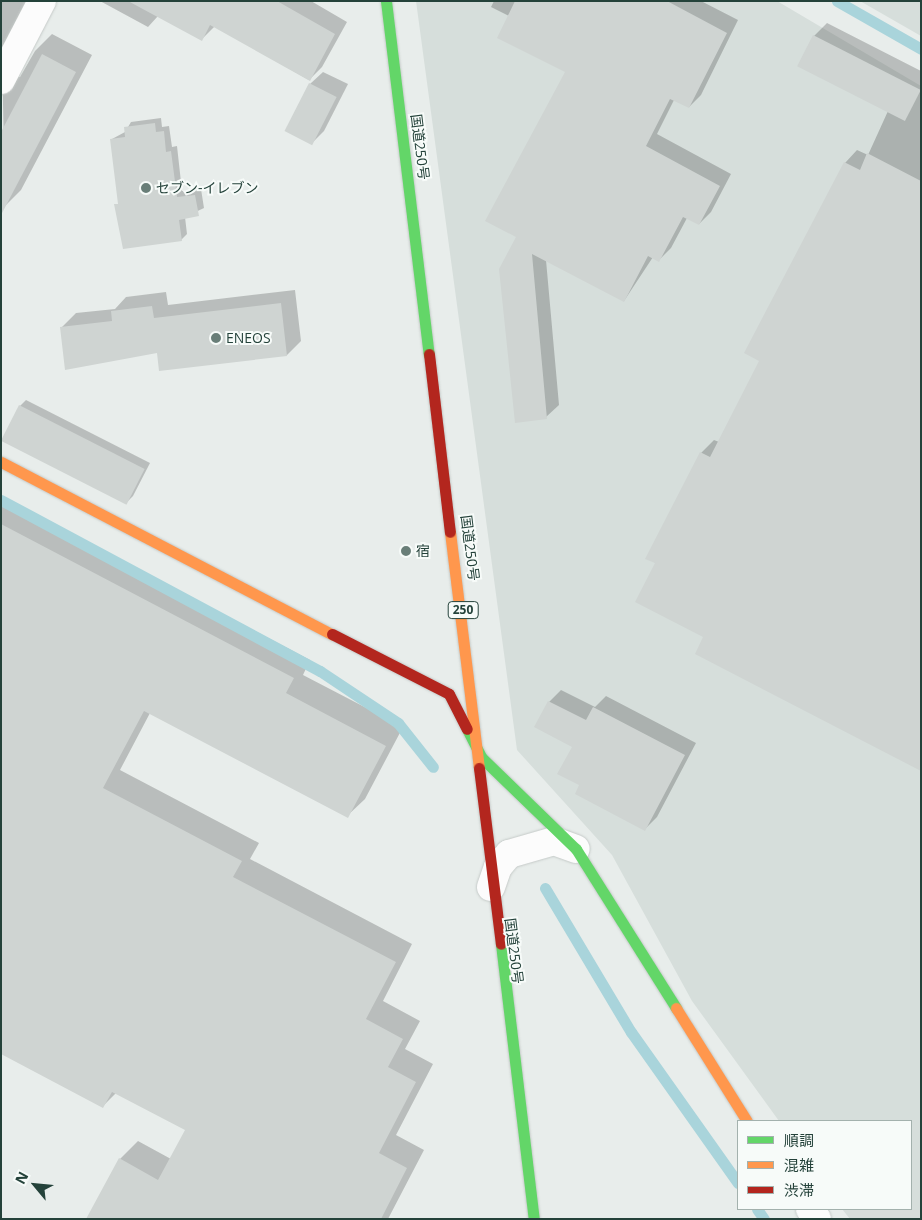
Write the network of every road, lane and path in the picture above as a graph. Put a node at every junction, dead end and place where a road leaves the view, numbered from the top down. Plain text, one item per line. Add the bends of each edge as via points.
1 (42, 1) edge
2 (386, 1) edge
3 (1, 80) edge
4 (1, 462) edge
5 (482, 758) junction
6 (576, 848) junction
7 (491, 887) junction
8 (746, 1120) edge
9 (534, 1219) edge

1 - 3 street
2 - 5 main road, 国道250号 / 250
4 - 5 main road via 449,694
5 - 6 main road
5 - 7 main road, 国道250号 / 250
6 - 7 street via 554,841 509,854 498,867
6 - 8 main road
7 - 9 main road, 国道250号 / 250

